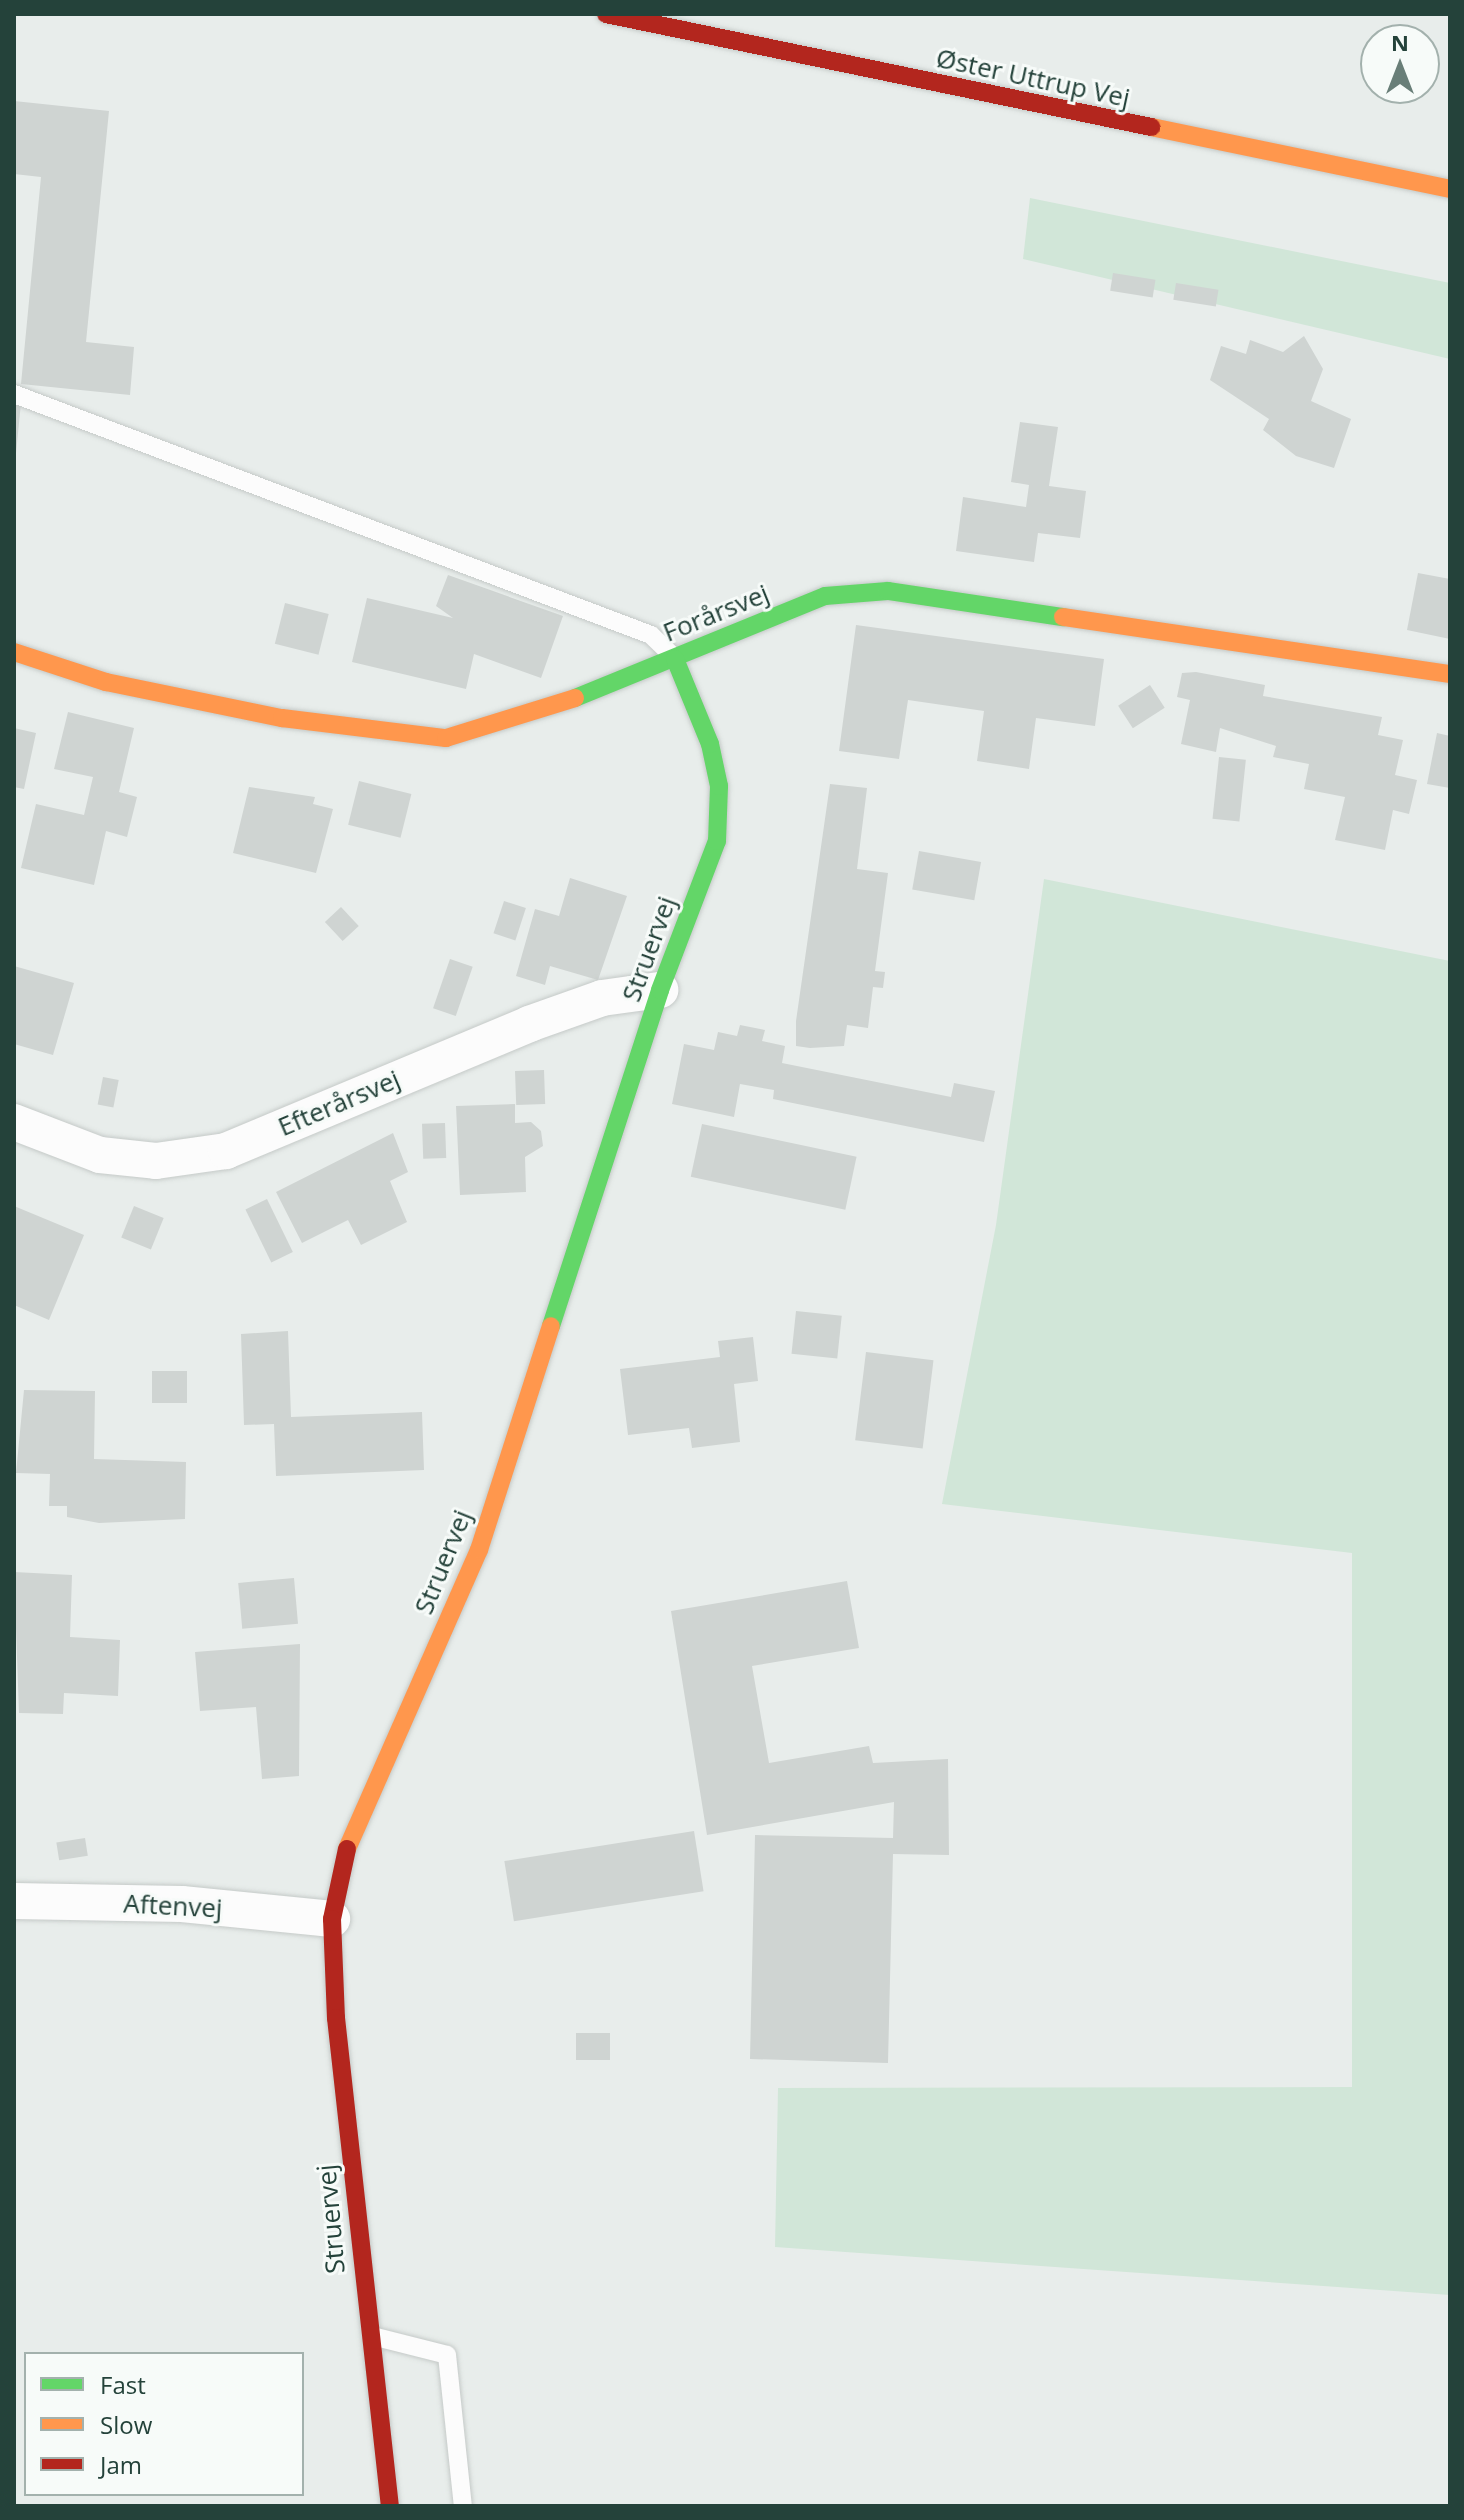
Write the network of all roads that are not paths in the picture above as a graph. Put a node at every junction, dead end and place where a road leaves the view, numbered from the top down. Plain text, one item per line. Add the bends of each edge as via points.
1 (606, 14) edge
2 (1450, 189) edge
3 (14, 394) edge
4 (14, 652) edge
5 (675, 659) junction
6 (1450, 674) edge
7 (660, 990) junction
8 (14, 1122) edge
9 (14, 1901) edge
10 (332, 1919) junction
11 (371, 2336) junction
12 (390, 2506) edge
13 (463, 2506) edge

1 - 2 street, Øster Uttrup Vej
3 - 5 lane via 651,635
4 - 5 street, Forårsvej via 106,682 282,718 446,738 536,714
5 - 6 street, Forårsvej via 825,596 888,591
5 - 7 street, Struervej via 710,744 719,786 717,841
7 - 8 street, Efterårsvej via 602,998 529,1024 226,1151 156,1161 100,1155
7 - 10 street, Struervej via 479,1550 347,1847
9 - 10 street, Aftenvej via 182,1904
10 - 11 street, Struervej
11 - 12 street, Struervej
11 - 13 lane via 447,2355

